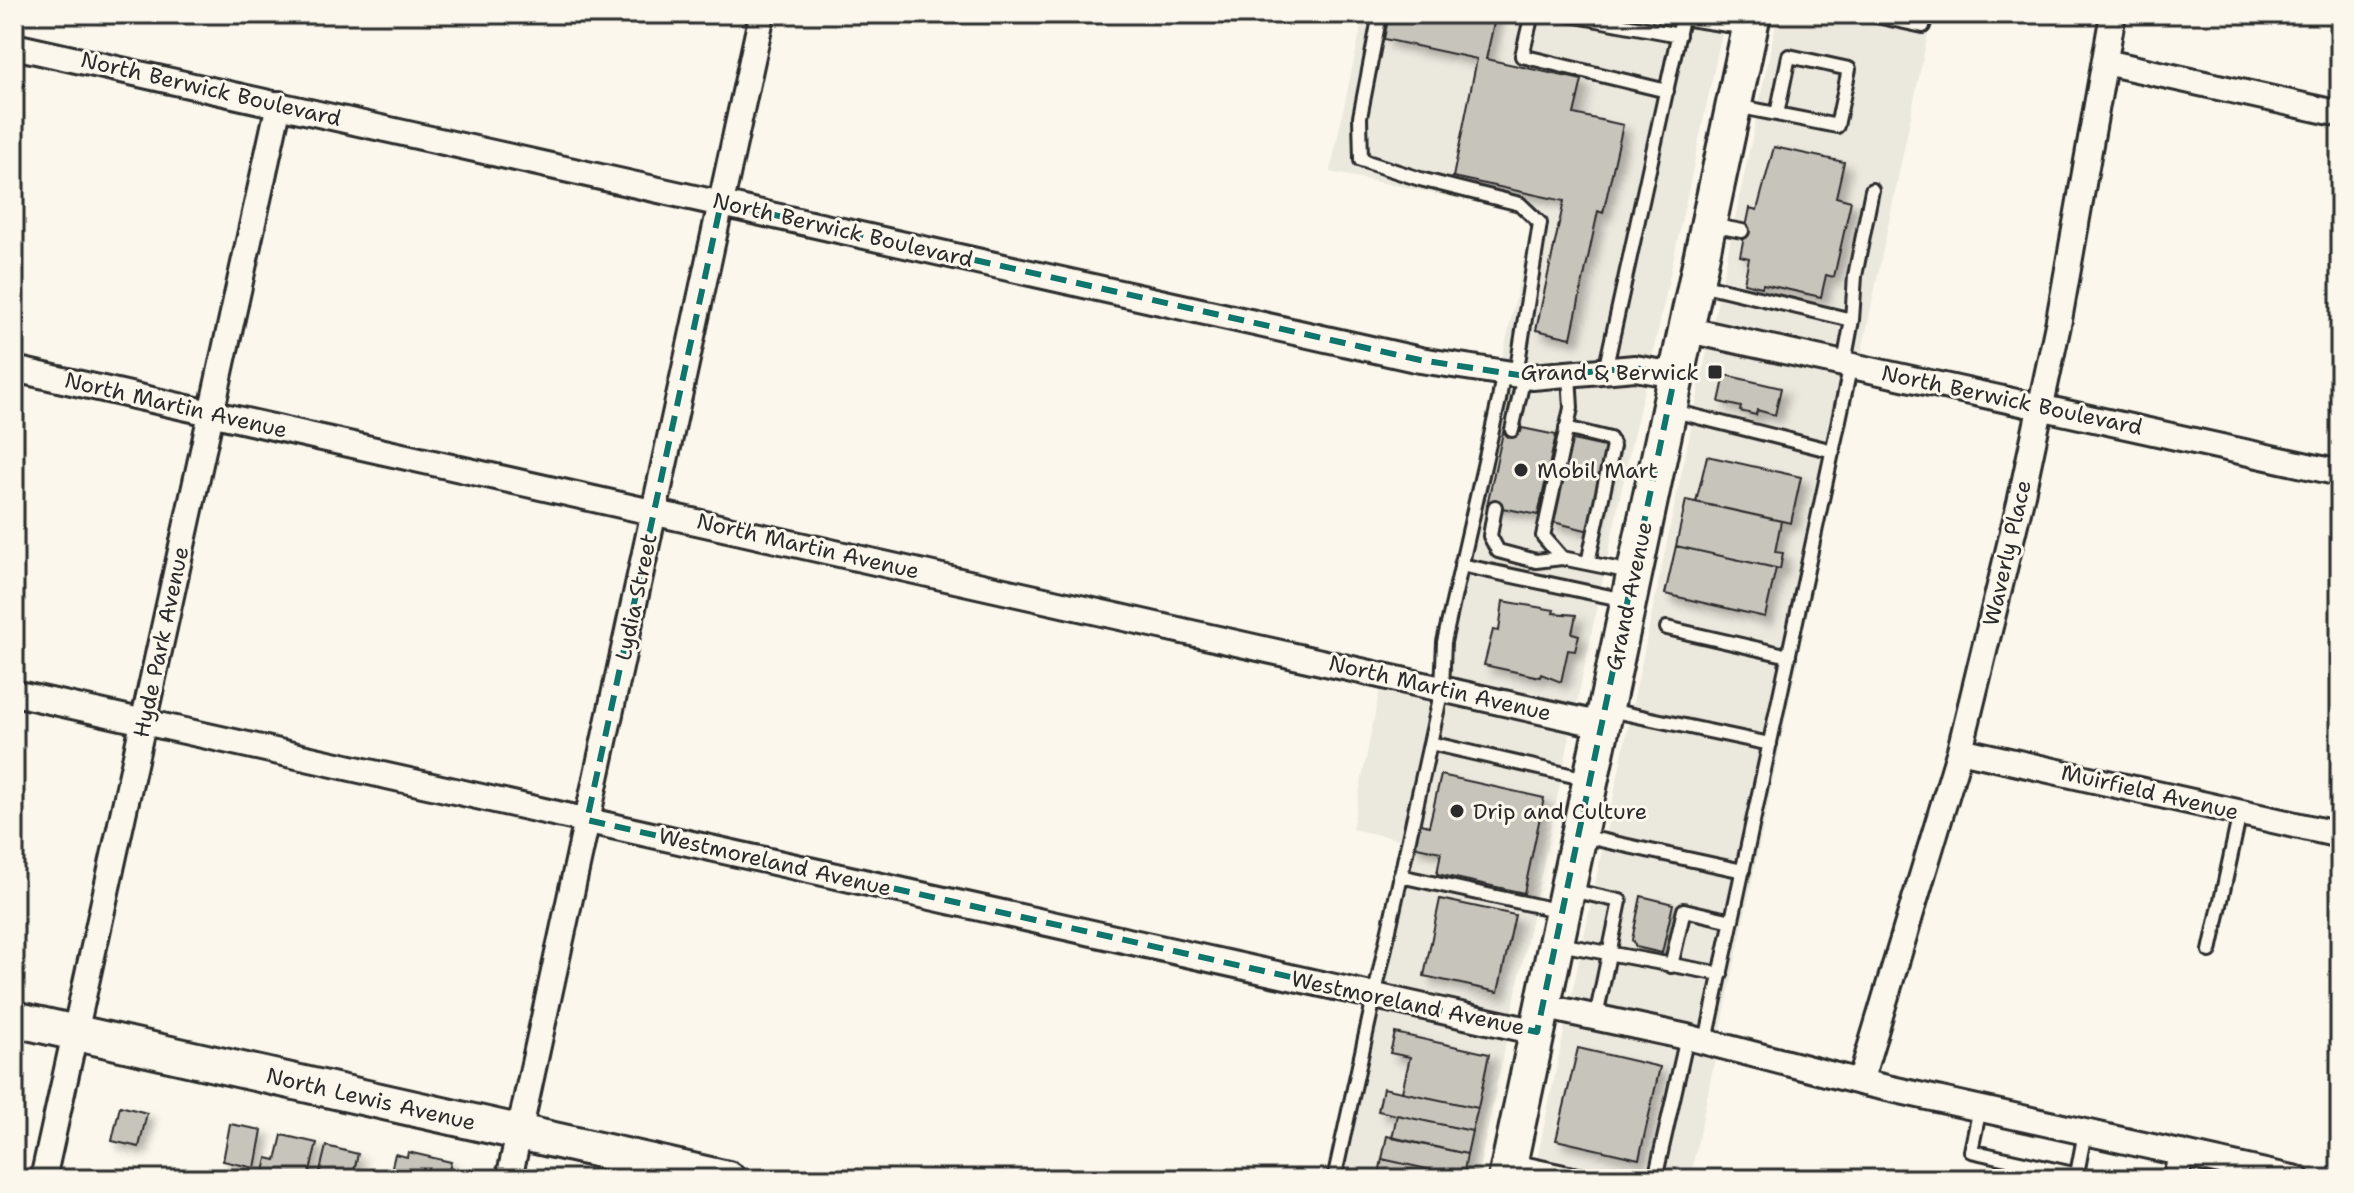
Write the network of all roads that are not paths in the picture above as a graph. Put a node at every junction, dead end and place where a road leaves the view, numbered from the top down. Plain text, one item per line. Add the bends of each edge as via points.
1 (762, 14) edge
2 (1380, 14) edge
3 (1532, 14) edge
4 (1565, 14) edge
5 (1867, 14) edge
6 (1926, 14) edge
7 (2113, 14) edge
8 (1683, 16) edge
9 (1751, 21) edge
10 (1679, 35) junction
11 (14, 46) edge
12 (2105, 62) junction
13 (1667, 91) junction
14 (279, 104) junction
15 (1733, 105) junction
16 (1777, 114) junction
17 (2340, 114) edge
18 (1872, 190) dead end
19 (721, 203) junction
20 (1707, 224) junction
21 (1742, 231) dead end
22 (1695, 283) junction
23 (1852, 320) junction
24 (1684, 329) junction
25 (1848, 364) junction
26 (14, 369) edge
27 (1605, 371) junction
28 (1514, 374) junction
29 (1569, 375) junction
30 (1675, 375) junction
31 (2040, 406) junction
32 (1668, 410) junction
33 (211, 413) junction
34 (1566, 428) junction
35 (1512, 430) dead end
36 (1833, 451) junction
37 (2340, 473) edge
38 (1495, 507) dead end
39 (654, 512) junction
40 (1562, 558) junction
41 (1588, 563) junction
42 (1461, 565) junction
43 (1631, 587) junction
44 (1667, 628) dead end
45 (1789, 656) junction
46 (1442, 689) junction
47 (14, 693) edge
48 (1604, 717) junction
49 (143, 721) junction
50 (1430, 743) junction
51 (1770, 744) junction
52 (1960, 750) junction
53 (1590, 780) junction
54 (2240, 813) junction
55 (587, 820) junction
56 (2340, 835) edge
57 (1579, 836) junction
58 (1743, 871) junction
59 (1400, 876) junction
60 (1562, 915) junction
61 (1732, 921) junction
62 (2210, 951) dead end
63 (1609, 955) junction
64 (1671, 966) junction
65 (1721, 974) junction
66 (1374, 996) junction
67 (1596, 1017) junction
68 (14, 1019) edge
69 (1540, 1019) junction
70 (75, 1033) junction
71 (1697, 1039) junction
72 (1860, 1082) junction
73 (1980, 1108) junction
74 (2085, 1132) junction
75 (520, 1133) junction
76 (2181, 1153) junction
77 (1508, 1170) edge
78 (2077, 1174) junction
79 (43, 1179) edge
80 (509, 1179) edge
81 (728, 1179) edge
82 (1334, 1179) edge
83 (1597, 1179) edge
84 (1655, 1179) edge
85 (2096, 1179) edge
86 (2176, 1179) edge
87 (2297, 1179) edge

1 - 19 street, Lydia Street
2 - 28 lane via 1360,117 1361,160 1520,204 1540,223
3 - 13 lane via 1522,56
4 - 10 lane
5 - 6 lane via 1923,26
7 - 12 street, Waverly Place
8 - 9 lane
8 - 10 lane
9 - 15 main road, Grand Avenue
10 - 13 lane
11 - 14 street, North Berwick Boulevard
12 - 17 street
12 - 31 street, Waverly Place
13 - 27 lane
14 - 19 street, North Berwick Boulevard
14 - 33 street, Hyde Park Avenue
15 - 16 lane
15 - 20 main road, Grand Avenue
16 - 16 lane via 1837,126 1849,69 1789,56
18 - 23 lane
19 - 28 street, North Berwick Boulevard via 1420,360
19 - 39 street, Lydia Street
20 - 21 lane
20 - 22 main road, Grand Avenue
22 - 23 lane
22 - 24 main road, Grand Avenue
23 - 25 lane
24 - 25 street, North Berwick Boulevard
24 - 30 main road, Grand Avenue
25 - 31 street, North Berwick Boulevard
25 - 36 lane
26 - 33 street, North Martin Avenue
27 - 29 street, North Berwick Boulevard
27 - 30 street, North Berwick Boulevard via 1635,368
28 - 29 street, North Berwick Boulevard
28 - 35 lane
28 - 42 lane via 1499,400
29 - 34 lane
30 - 32 main road, Grand Avenue
31 - 37 street, North Berwick Boulevard
31 - 52 street, Waverly Place
32 - 36 lane
32 - 43 main road, Grand Avenue
33 - 39 street, North Martin Avenue
33 - 49 street, Hyde Park Avenue
34 - 40 lane via 1543,536
34 - 41 lane via 1610,439 1613,446
36 - 45 lane
38 - 40 lane via 1490,536 1498,551 1536,561
39 - 46 street, North Martin Avenue
39 - 55 street, Lydia Street
40 - 41 lane
41 - 43 lane
42 - 43 lane
42 - 46 lane via 1444,642
43 - 48 main road, Grand Avenue
44 - 45 lane
45 - 51 lane
46 - 48 street, North Martin Avenue
46 - 50 lane
47 - 49 street, Westmoreland Avenue
48 - 51 lane
48 - 53 main road, Grand Avenue
49 - 55 street, Westmoreland Avenue
49 - 70 street, Hyde Park Avenue
50 - 53 lane
50 - 59 lane
51 - 58 lane
52 - 54 street, Muirfield Avenue
52 - 72 street, Waverly Place
53 - 57 main road, Grand Avenue
54 - 56 street, Muirfield Avenue
54 - 62 lane
55 - 66 street, Westmoreland Avenue
55 - 75 street, Lydia Street
57 - 58 lane
57 - 60 main road, Grand Avenue
58 - 61 lane
59 - 60 lane
59 - 66 lane
60 - 63 lane
60 - 63 lane via 1620,901
60 - 69 main road, Grand Avenue
61 - 64 lane via 1684,910
61 - 65 lane
63 - 64 lane
63 - 67 lane
64 - 65 lane
65 - 71 lane
66 - 69 street, Westmoreland Avenue
66 - 82 lane
67 - 69 street, Westmoreland Avenue
67 - 71 street, Westmoreland Avenue
68 - 70 main road, North Lewis Avenue
69 - 77 main road, Grand Avenue
70 - 75 main road, North Lewis Avenue
70 - 79 street, Hyde Park Avenue
71 - 72 street, Westmoreland Avenue
71 - 84 lane
72 - 73 street, Westmoreland Avenue
73 - 74 street, Westmoreland Avenue
73 - 78 lane via 1971,1151
74 - 76 street, Westmoreland Avenue
74 - 78 lane
75 - 80 street, Lydia Street
75 - 81 main road, North Lewis Avenue
76 - 86 street
76 - 87 street, Westmoreland Avenue
77 - 83 lane
78 - 85 lane

